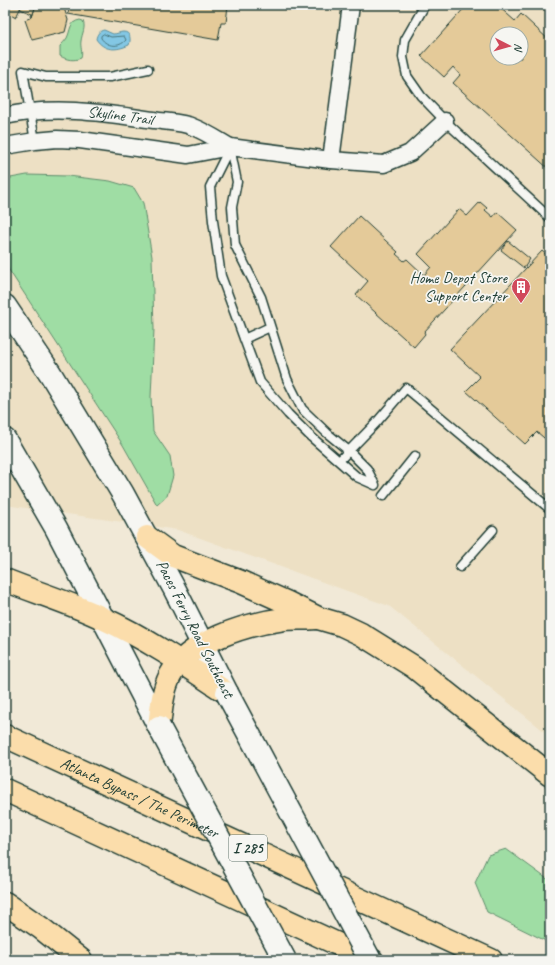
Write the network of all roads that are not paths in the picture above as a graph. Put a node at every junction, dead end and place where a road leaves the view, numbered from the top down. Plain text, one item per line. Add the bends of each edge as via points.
1 (351, 5) edge
2 (425, 5) edge
3 (148, 69) dead end
4 (29, 111) junction
5 (5, 116) edge
6 (445, 121) junction
7 (35, 141) junction
8 (5, 146) edge
9 (230, 147) junction
10 (331, 160) junction
11 (550, 218) edge
12 (5, 306) edge
13 (270, 327) junction
14 (244, 339) junction
15 (5, 440) edge
16 (349, 451) junction
17 (416, 456) dead end
18 (339, 462) junction
19 (383, 496) dead end
20 (550, 509) edge
21 (493, 530) dead end
22 (147, 537) junction
23 (460, 567) dead end
24 (5, 580) edge
25 (102, 618) junction
26 (318, 618) junction
27 (202, 644) junction
28 (180, 661) junction
29 (227, 693) junction
30 (159, 727) junction
31 (5, 736) edge
32 (550, 775) edge
33 (5, 790) edge
34 (5, 903) edge
35 (82, 960) edge
36 (285, 960) edge
37 (371, 960) edge
38 (491, 960) edge

1 - 10 street
2 - 6 lane via 405,40 403,57 407,76 421,96
3 - 4 lane via 110,77 46,77 23,71
4 - 5 street, Skyline Trail
4 - 7 lane
4 - 9 street, Skyline Trail via 84,111 192,126
6 - 10 street, Skyline Trail via 410,153 384,164
6 - 11 lane
7 - 8 street, Skyline Trail
7 - 9 street, Skyline Trail via 80,140 188,155
9 - 10 street, Skyline Trail
9 - 13 lane via 237,182 232,207 235,245 261,296
9 - 14 lane via 210,187 221,276
12 - 22 main road, Paces Ferry Road Southeast via 50,373
13 - 14 lane
13 - 16 lane via 287,379 302,409
14 - 18 lane via 260,382 288,414
15 - 25 main road via 56,528
16 - 18 lane
16 - 18 lane via 367,469 375,486 357,477
16 - 20 lane via 406,388
17 - 19 lane
21 - 23 lane
22 - 26 highway via 173,556 241,582
22 - 27 main road, Paces Ferry Road Southeast
24 - 25 highway
25 - 28 highway
25 - 30 main road
26 - 27 highway via 269,622 247,627
26 - 32 highway via 361,634 414,667
27 - 28 highway
27 - 29 main road, Paces Ferry Road Southeast
28 - 29 highway
28 - 30 highway via 170,677 165,692
29 - 37 main road, Paces Ferry Road Southeast, bridge
30 - 36 main road, bridge
31 - 38 highway, Atlanta Bypass / The Perimeter / I 285
33 - 37 highway
34 - 35 highway

